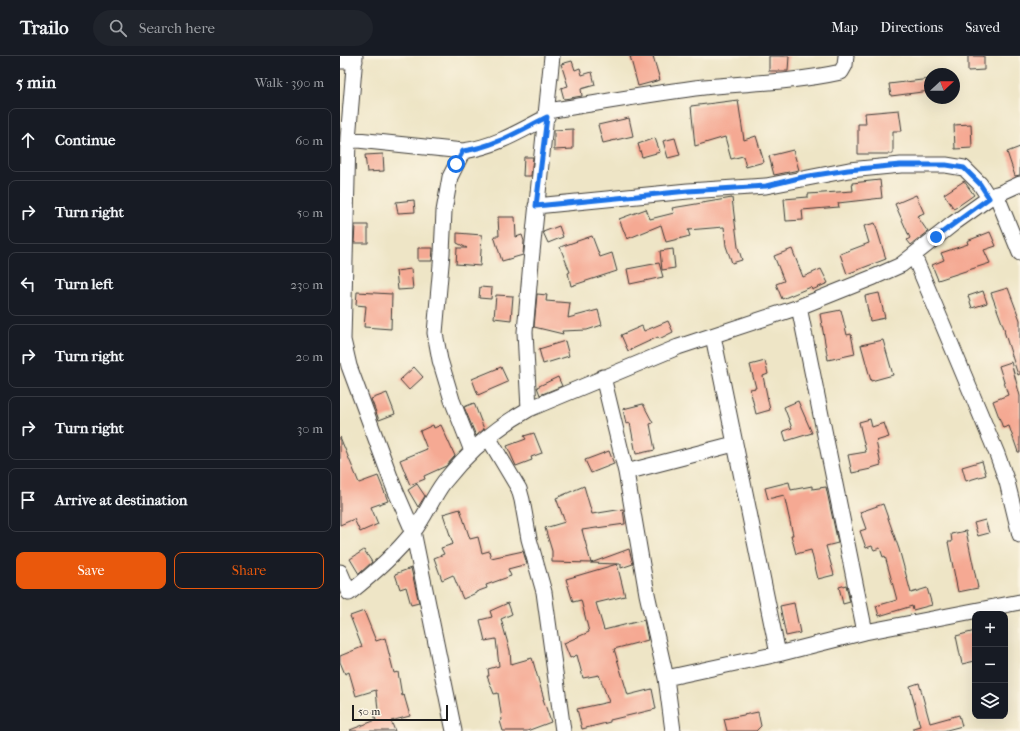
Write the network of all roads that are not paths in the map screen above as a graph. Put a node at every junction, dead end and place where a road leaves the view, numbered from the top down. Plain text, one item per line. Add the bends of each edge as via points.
1 (552, 56) edge
2 (846, 56) edge
3 (350, 59) edge
4 (547, 114) junction
5 (348, 139) junction
6 (463, 151) junction
7 (1020, 184) edge
8 (992, 196) junction
9 (536, 206) junction
10 (1020, 253) edge
11 (914, 256) junction
12 (799, 307) junction
13 (713, 336) junction
14 (604, 377) junction
15 (529, 409) junction
16 (488, 438) junction
17 (734, 444) junction
18 (472, 451) junction
19 (626, 472) junction
20 (413, 531) junction
21 (1020, 535) edge
22 (340, 572) edge
23 (1020, 602) edge
24 (865, 632) junction
25 (778, 654) junction
26 (666, 678) junction
27 (454, 731) edge
28 (563, 731) edge
29 (673, 731) edge

1 - 4 street
2 - 4 street via 846,65 841,72 826,75 703,88
3 - 5 street
4 - 6 street via 498,143
4 - 9 street
5 - 6 street
5 - 20 street via 343,340 352,373 393,485
6 - 18 street via 450,177 444,211 435,333 450,394
7 - 8 street
8 - 9 street via 964,168 946,165 900,165 803,177 766,186
8 - 10 street
8 - 11 street
9 - 15 street via 525,332
11 - 12 street via 874,277
11 - 21 street via 997,454
12 - 13 street
12 - 24 street
13 - 14 street via 678,347
13 - 17 street
14 - 15 street
14 - 19 street
15 - 16 street via 511,419
16 - 18 street
16 - 28 street via 519,489 544,592
17 - 19 street
17 - 25 street
18 - 20 street via 443,483
19 - 26 street via 647,594
20 - 22 street via 396,551 349,593
20 - 27 street
23 - 24 street
24 - 25 street
25 - 26 street
26 - 29 street

